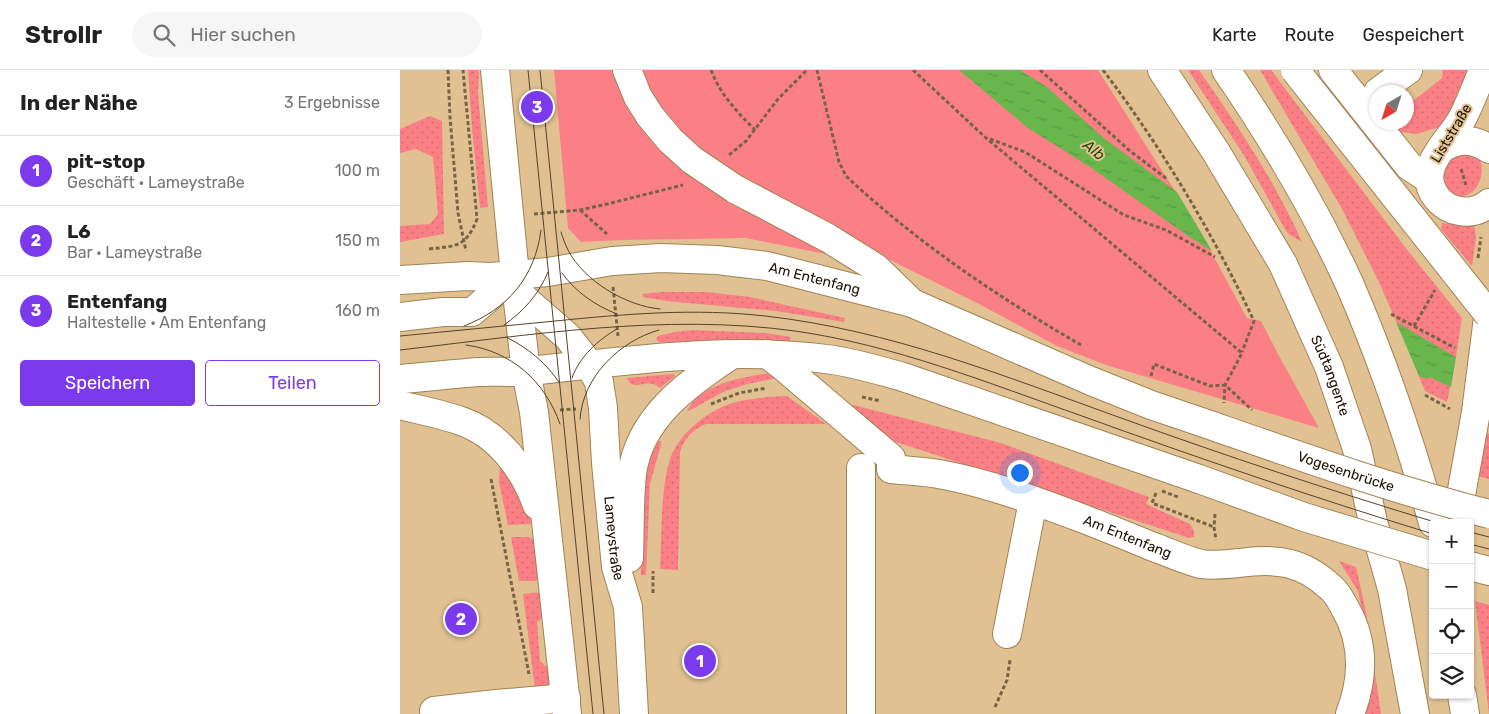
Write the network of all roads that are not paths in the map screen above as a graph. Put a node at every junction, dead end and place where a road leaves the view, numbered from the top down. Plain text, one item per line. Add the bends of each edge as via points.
1 (495, 70) edge
2 (627, 70) edge
3 (1162, 70) edge
4 (1226, 70) edge
5 (1295, 70) edge
6 (1333, 70) edge
7 (1408, 70) edge
8 (1483, 70) edge
9 (1388, 85) edge
10 (1369, 95) edge
11 (1390, 130) edge
12 (1441, 149) junction
13 (1489, 149) edge
14 (1429, 179) junction
15 (1489, 203) edge
16 (400, 280) edge
17 (507, 282) junction
18 (912, 303) junction
19 (1489, 310) edge
20 (1489, 315) edge
21 (400, 317) edge
22 (732, 354) junction
23 (767, 354) junction
24 (590, 364) junction
25 (526, 372) junction
26 (400, 379) edge
27 (400, 405) edge
28 (1214, 415) joint
29 (861, 468) dead end
30 (1033, 501) junction
31 (1489, 514) edge
32 (1432, 519) edge
33 (1457, 519) edge
34 (548, 537) junction
35 (1429, 555) edge
36 (1474, 567) edge
37 (1489, 571) edge
38 (628, 607) junction
39 (1007, 634) dead end
40 (1463, 699) edge
41 (567, 706) edge
42 (496, 709) edge
43 (435, 714) edge
44 (634, 714) edge
45 (861, 714) edge
46 (1350, 714) edge
47 (1415, 714) edge
48 (1465, 714) edge

1 - 17 main road
2 - 18 main road, bridge via 650,116 692,160 735,190 828,238 876,268
3 - 47 main road, Südtangente via 1283,264 1328,367 1356,449 1392,589
4 - 32 main road via 1304,196 1348,283 1387,378 1414,454
5 - 20 main road, bridge
6 - 10 main road
7 - 9 main road
8 - 12 main road, Liststraße via 1463,118
11 - 14 main road via 1409,166
12 - 13 main road via 1467,140 1479,142
12 - 14 main road, Liststraße via 1430,167
14 - 15 main road, Liststraße via 1436,196 1453,210 1471,211
16 - 17 main road, Am Entenfang via 468,276
17 - 18 main road, Am Entenfang via 612,261 661,258 717,260 768,266
17 - 21 main road via 472,312
17 - 24 main road, Lameystraße via 572,341
17 - 25 main road
18 - 28 main road, Am Entenfang via 1151,405
19 - 33 main road via 1476,412
22 - 23 main road
22 - 24 main road
22 - 38 main road via 675,396 643,438 632,474
23 - 30 main road, Am Entenfang via 891,458 891,469 973,481
23 - 35 main road, bridge via 828,359 903,377 1304,517
24 - 25 main road
24 - 38 main road, Lameystraße via 598,382 603,408 616,567
25 - 26 main road via 480,372
25 - 34 main road via 534,412
27 - 34 main road via 462,421 493,439 521,471 532,491
28 - 31 main road, Vogesenbrücke, bridge via 1344,472
29 - 45 main road
30 - 39 main road
30 - 46 main road, Am Entenfang via 1204,564 1257,560 1288,562 1304,567 1332,588 1351,618 1357,635 1361,680
34 - 41 main road
36 - 37 main road
38 - 44 main road, Lameystraße
40 - 48 main road
41 - 42 main road via 533,700
42 - 43 main road via 434,711

